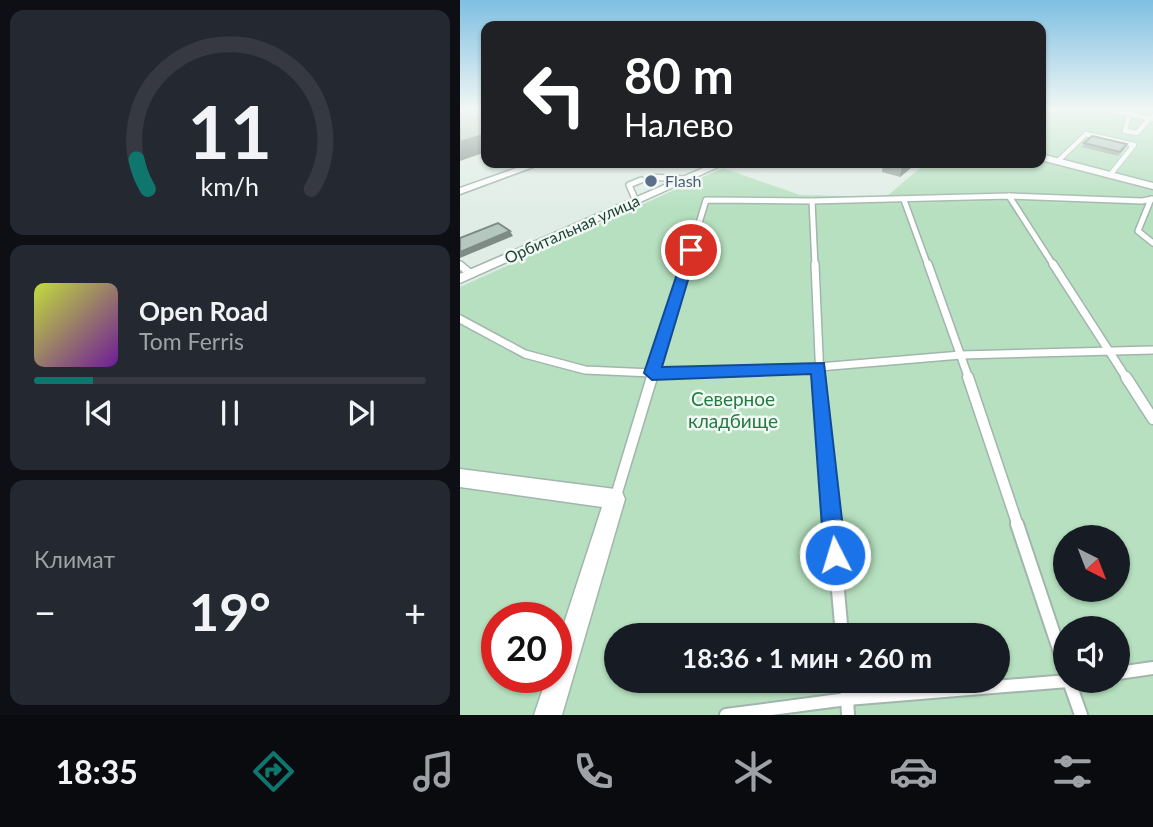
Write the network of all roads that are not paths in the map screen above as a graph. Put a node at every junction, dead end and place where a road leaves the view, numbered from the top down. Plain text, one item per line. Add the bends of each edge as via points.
1 (1077, 143) edge
2 (1127, 143) edge
3 (1046, 158) edge
4 (1058, 162) junction
5 (525, 168) edge
6 (710, 168) edge
7 (1110, 175) junction
8 (650, 177) dead end
9 (685, 179) junction
10 (641, 180) dead end
11 (1153, 186) edge
12 (460, 191) edge
13 (1009, 196) junction
14 (1152, 199) edge
15 (904, 200) junction
16 (636, 201) junction
17 (812, 201) junction
18 (1153, 243) edge
19 (460, 265) edge
20 (466, 277) edge
21 (460, 319) edge
22 (1153, 350) edge
23 (1110, 352) junction
24 (961, 355) junction
25 (819, 367) junction
26 (652, 373) junction
27 (1153, 419) edge
28 (460, 478) edge
29 (615, 499) junction
30 (841, 623) edge
31 (1053, 631) edge
32 (1153, 668) edge
33 (1130, 672) edge
34 (1053, 682) edge
35 (847, 693) edge
36 (1073, 693) edge
37 (847, 699) junction
38 (548, 715) edge
39 (726, 715) edge
40 (848, 715) edge
41 (1081, 715) edge

1 - 4 lane
2 - 7 lane via 1134,145
3 - 4 street
4 - 7 street
5 - 12 street
6 - 9 street, Орбитальная улица
7 - 11 street
8 - 9 lane
9 - 16 street, Орбитальная улица
10 - 16 lane via 629,186
13 - 14 lane
13 - 15 lane
13 - 23 lane
14 - 18 lane via 1138,231
15 - 17 lane
15 - 24 lane
16 - 20 street, Орбитальная улица
17 - 25 lane
17 - 26 lane via 706,200
19 - 20 lane
21 - 26 lane via 525,354 585,370
22 - 23 lane
23 - 24 lane
23 - 27 lane
24 - 25 lane
24 - 31 lane
25 - 26 lane
25 - 30 lane
26 - 29 lane
28 - 29 street
29 - 38 street
32 - 33 lane
34 - 37 lane
35 - 37 lane
36 - 41 lane
37 - 39 lane
37 - 40 lane

